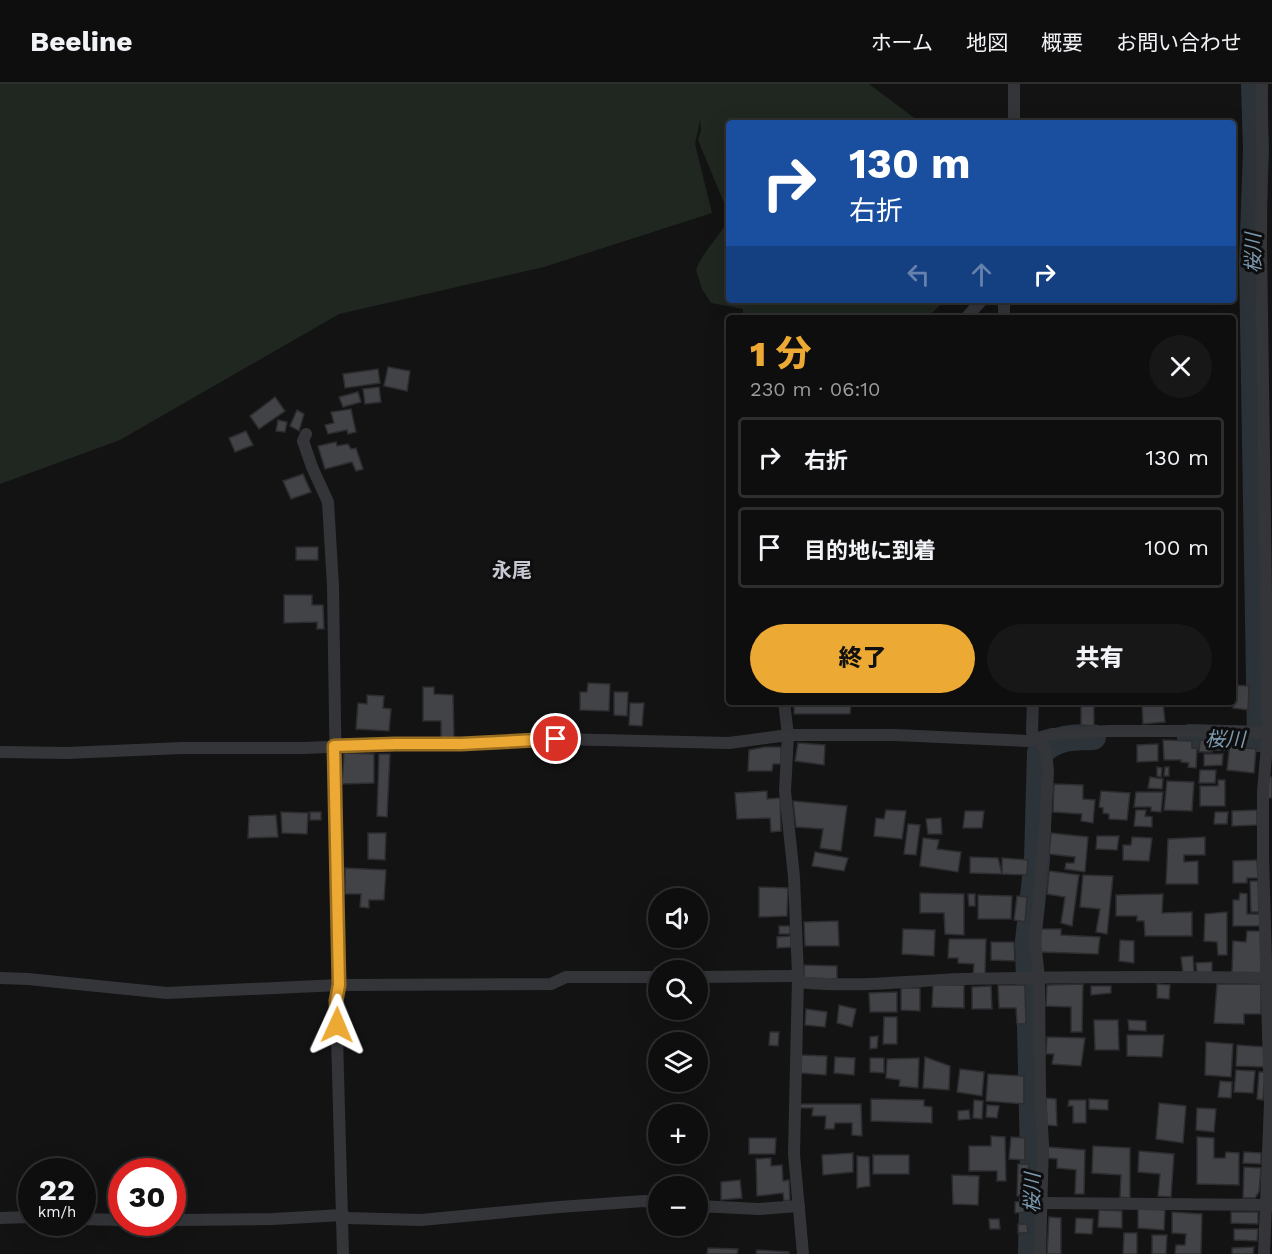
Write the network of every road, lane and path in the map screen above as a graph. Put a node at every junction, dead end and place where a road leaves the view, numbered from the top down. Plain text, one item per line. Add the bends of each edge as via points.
1 (1014, 84) edge
2 (1262, 84) edge
3 (1014, 120) edge
4 (979, 303) edge
5 (969, 315) edge
6 (306, 434) dead end
7 (784, 705) edge
8 (1033, 705) edge
9 (1265, 733) edge
10 (788, 735) junction
11 (1040, 743) junction
12 (334, 746) junction
13 (0, 752) edge
14 (648, 977) edge
15 (708, 977) edge
16 (0, 978) edge
17 (1032, 978) junction
18 (1268, 978) junction
19 (798, 979) junction
20 (339, 985) junction
21 (648, 1202) edge
22 (1043, 1203) junction
23 (1268, 1205) edge
24 (708, 1206) edge
25 (799, 1206) junction
26 (342, 1215) junction
27 (18, 1217) edge
28 (0, 1218) edge
29 (186, 1220) edge
30 (343, 1254) edge
31 (803, 1254) edge
32 (1040, 1254) edge
33 (1264, 1254) edge

1 - 3 street
2 - 9 street
4 - 5 street
6 - 12 street via 303,441 328,502
7 - 10 street
8 - 11 street via 1032,731
9 - 11 street via 1108,731 1052,734
9 - 18 street via 1263,824
10 - 11 street via 895,735
10 - 12 street via 729,742 556,739
10 - 19 street via 785,791 794,877
11 - 17 street via 1048,772
12 - 13 street
12 - 20 street
14 - 20 street via 566,977 551,984
15 - 19 street
16 - 20 street via 167,993
17 - 18 street
17 - 19 street via 833,986
17 - 22 street
18 - 23 street
19 - 25 street via 794,1154
20 - 26 street via 336,1001
21 - 26 street via 421,1220
22 - 23 street
22 - 32 street
23 - 33 street
24 - 25 street
25 - 31 street
26 - 29 street
26 - 30 street
27 - 28 street

